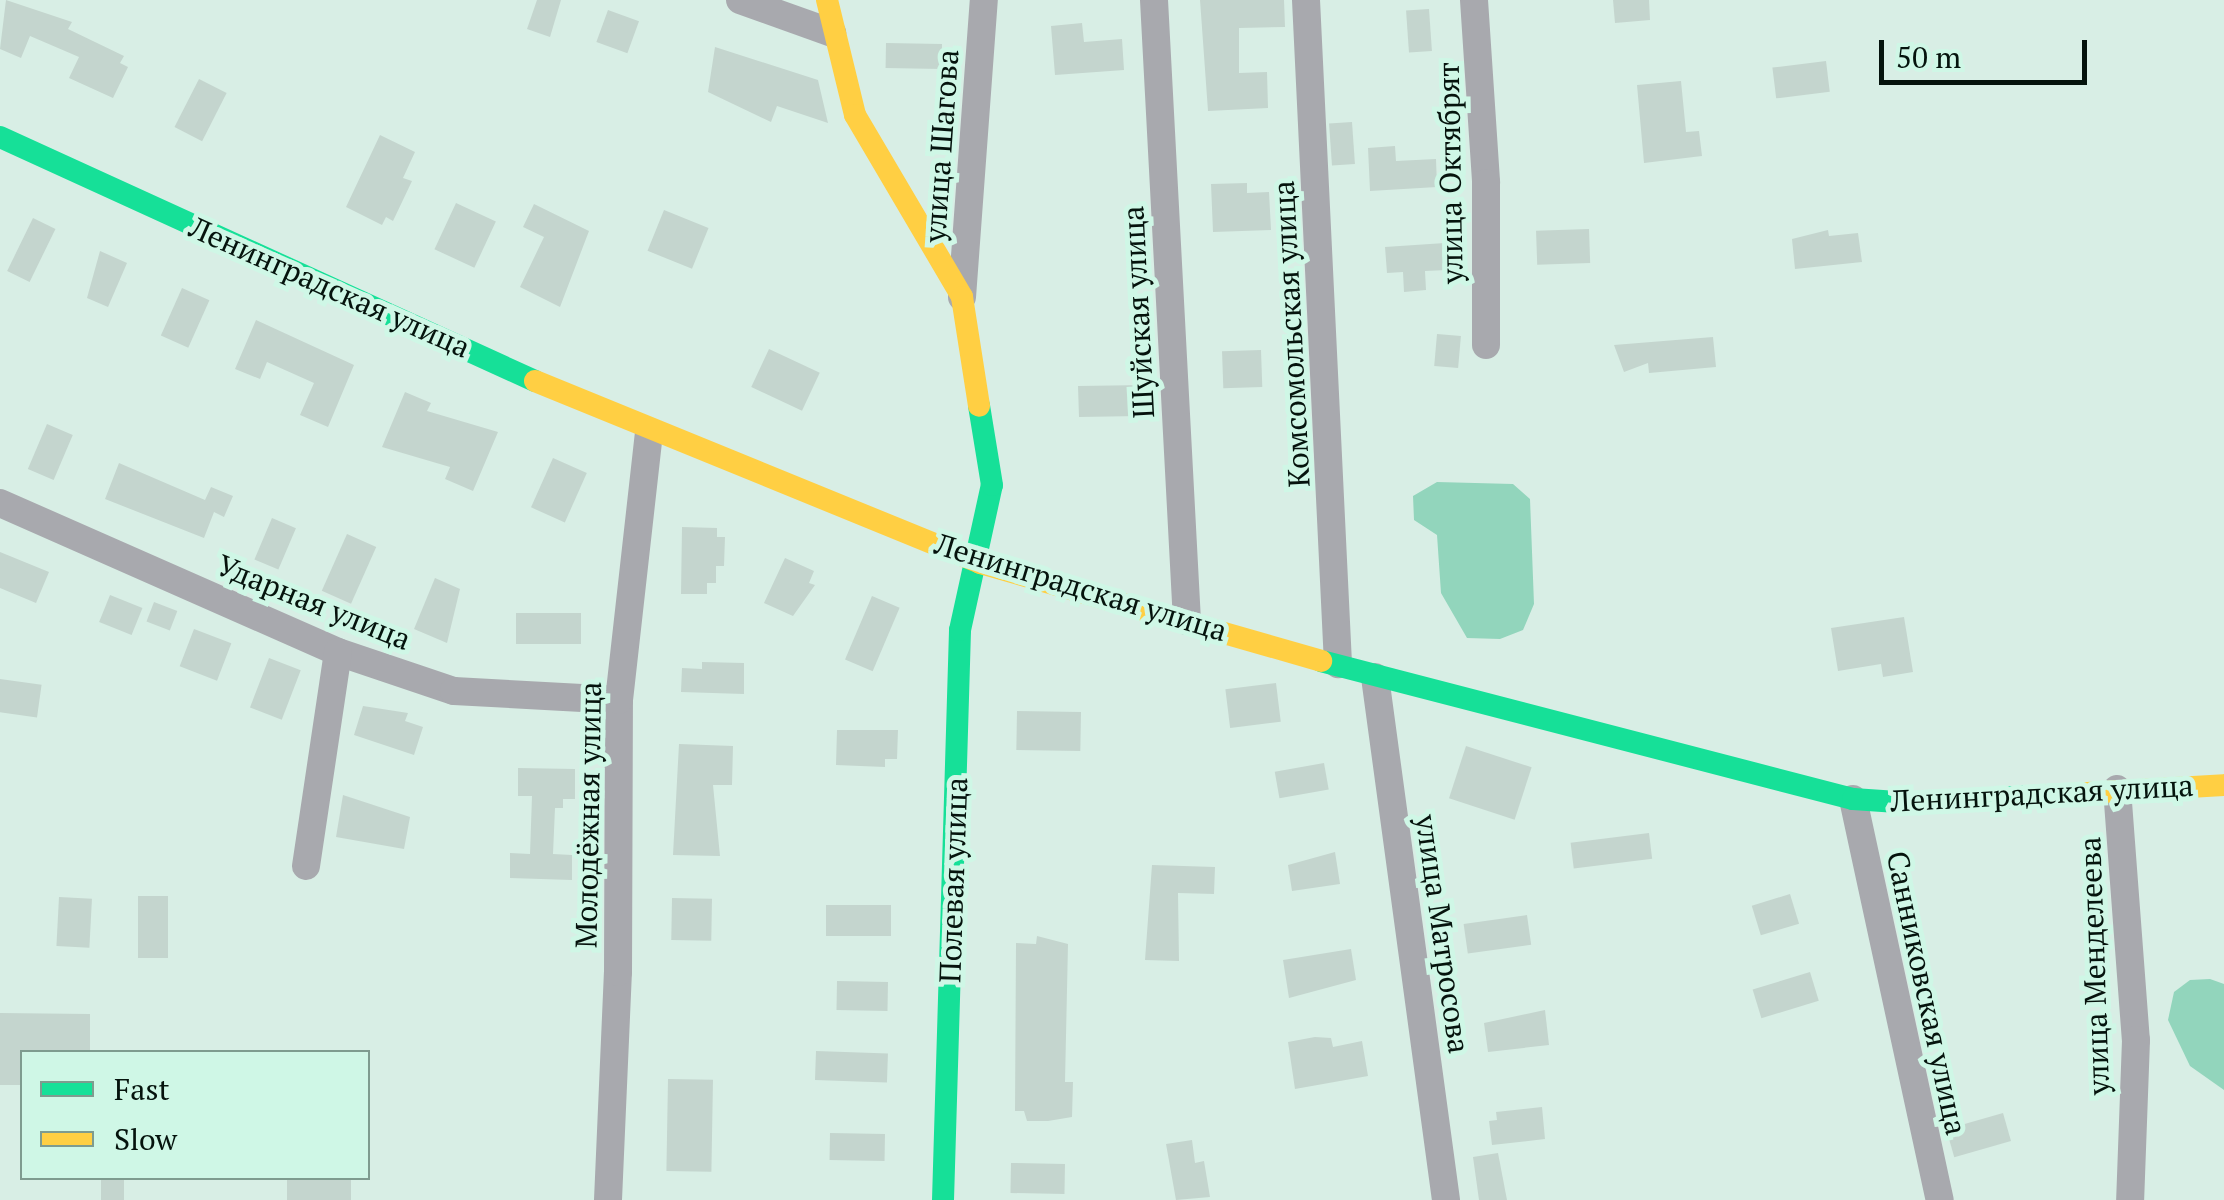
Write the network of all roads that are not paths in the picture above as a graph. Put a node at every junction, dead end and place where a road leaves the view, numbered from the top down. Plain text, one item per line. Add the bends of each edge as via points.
1 (740, 0) edge
2 (827, 0) edge
3 (984, 0) edge
4 (1154, 0) edge
5 (1306, 0) edge
6 (1474, 0) edge
7 (832, 33) junction
8 (0, 137) edge
9 (962, 297) junction
10 (1486, 346) dead end
11 (649, 432) junction
12 (0, 503) edge
13 (980, 563) junction
14 (1186, 621) junction
15 (338, 652) junction
16 (1338, 664) junction
17 (1376, 676) junction
18 (618, 700) junction
19 (2224, 785) edge
20 (2117, 789) junction
21 (1853, 799) junction
22 (306, 866) dead end
23 (608, 1200) edge
24 (943, 1200) edge
25 (1446, 1200) edge
26 (1940, 1200) edge
27 (2130, 1200) edge

1 - 7 street
2 - 7 street
3 - 9 street, улица Шагова
4 - 14 street, Шуйская улица
5 - 16 street, Комсомольская улица
6 - 10 street, улица Октябрят via 1486,182
7 - 9 street via 855,115
8 - 11 street, Ленинградская улица
9 - 13 street, Полевая улица via 992,485
11 - 13 street, Ленинградская улица
11 - 18 street, Молодёжная улица
12 - 15 street, Ударная улица
13 - 14 street, Ленинградская улица
13 - 24 street, Полевая улица via 960,630
14 - 16 street, Ленинградская улица
15 - 18 street, Ударная улица via 454,691
15 - 22 street
16 - 17 street, Ленинградская улица
17 - 21 street, Ленинградская улица
17 - 25 street, улица Матросова
18 - 23 street, Молодёжная улица via 618,972
19 - 20 street, Ленинградская улица
20 - 21 street, Ленинградская улица via 1912,803
20 - 27 street, улица Менделеева via 2136,1040
21 - 26 street, Санниковская улица

